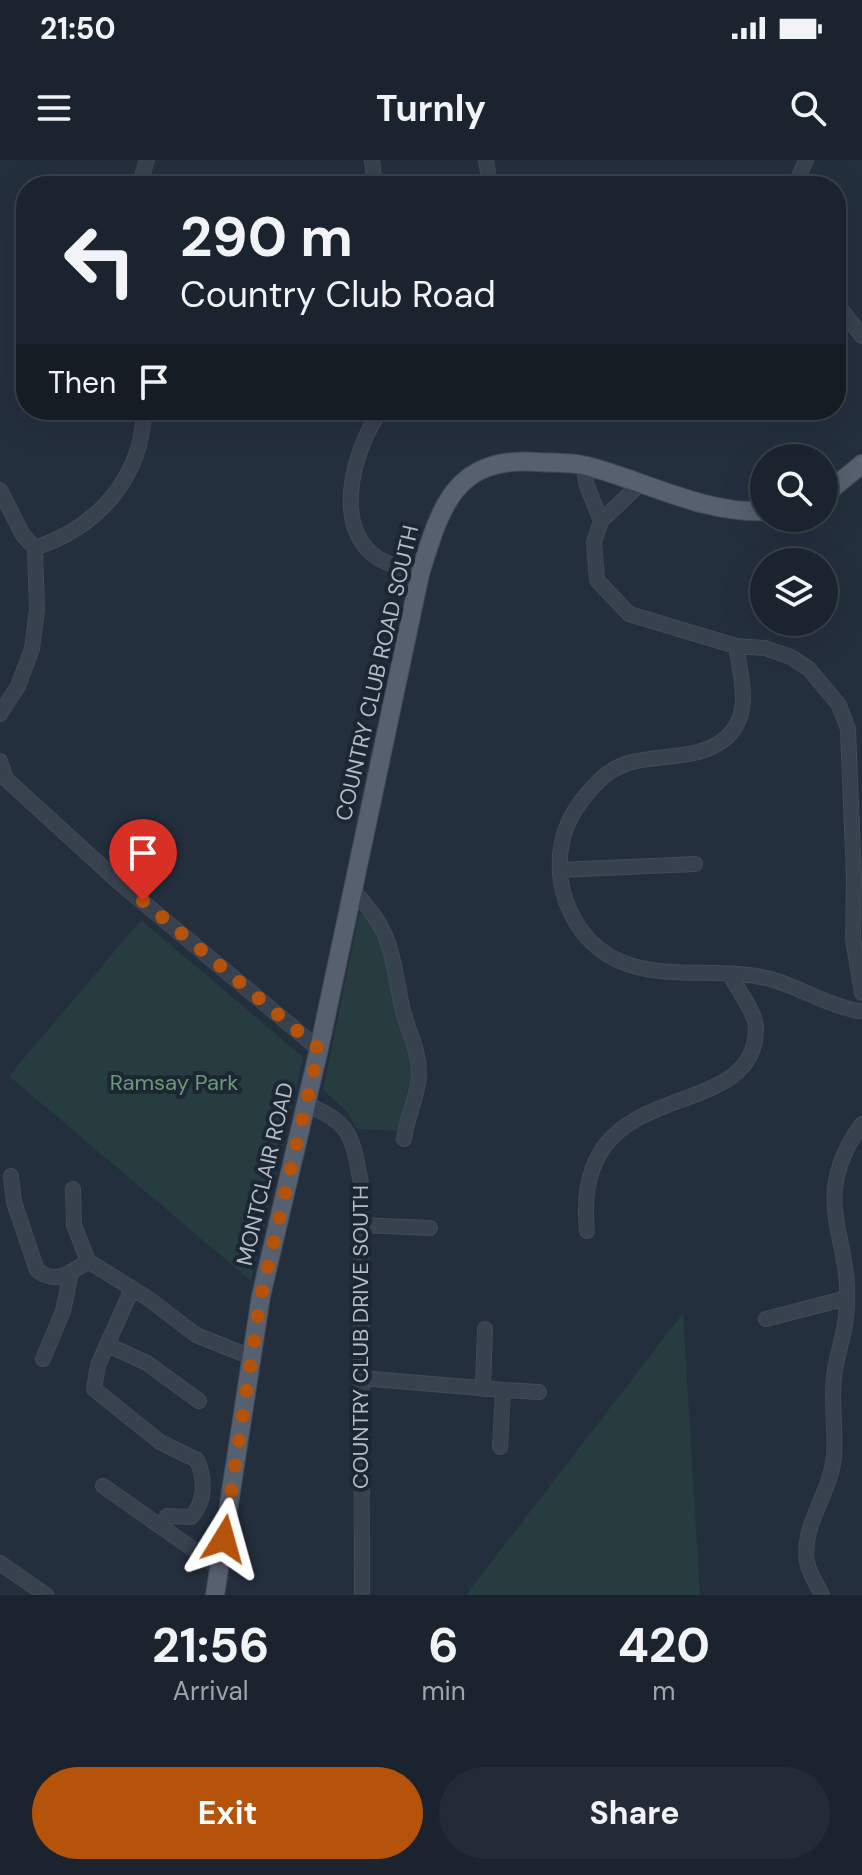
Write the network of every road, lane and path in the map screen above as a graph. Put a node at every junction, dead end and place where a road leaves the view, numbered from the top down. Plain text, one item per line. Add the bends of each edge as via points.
1 (846, 316) edge
2 (862, 336) edge
3 (142, 420) edge
4 (376, 420) edge
5 (862, 464) edge
6 (584, 465) junction
7 (641, 483) junction
8 (838, 484) edge
9 (0, 490) edge
10 (750, 512) edge
11 (601, 521) junction
12 (35, 548) junction
13 (420, 574) junction
14 (736, 646) junction
15 (0, 714) edge
16 (0, 761) edge
17 (3, 780) edge
18 (695, 864) dead end
19 (560, 870) junction
20 (352, 890) junction
21 (729, 974) junction
22 (861, 1005) edge
23 (319, 1049) junction
24 (307, 1105) junction
25 (862, 1124) edge
26 (404, 1139) dead end
27 (11, 1176) dead end
28 (73, 1189) dead end
29 (361, 1225) junction
30 (430, 1228) dead end
31 (587, 1231) dead end
32 (88, 1261) junction
33 (71, 1273) junction
34 (132, 1289) junction
35 (847, 1298) junction
36 (766, 1319) dead end
37 (485, 1329) dead end
38 (110, 1346) junction
39 (251, 1357) junction
40 (43, 1359) dead end
41 (361, 1378) junction
42 (483, 1389) junction
43 (503, 1390) junction
44 (539, 1392) dead end
45 (199, 1401) dead end
46 (500, 1447) dead end
47 (103, 1486) dead end
48 (167, 1516) dead end
49 (0, 1563) edge
50 (220, 1568) junction
51 (46, 1595) edge
52 (215, 1595) edge
53 (362, 1595) edge
54 (822, 1595) edge

1 - 2 street
3 - 12 street via 136,458 121,489 89,521
4 - 13 street via 354,464 356,533 382,561
5 - 8 main road
6 - 7 main road, COUNTRY CLUB ROAD SOUTH
6 - 11 street
6 - 13 main road, COUNTRY CLUB ROAD SOUTH via 507,460 474,472 447,502
7 - 10 main road, COUNTRY CLUB ROAD SOUTH via 735,513
7 - 11 street
9 - 12 street
11 - 14 street via 594,542 597,580 629,614
12 - 15 street via 32,649
13 - 20 main road, COUNTRY CLUB ROAD SOUTH
14 - 19 street via 745,699 728,737 702,754 642,760 605,775 568,819 560,843
14 - 22 street via 765,648 809,669 839,705 848,729 853,939
16 - 17 street
17 - 23 street
18 - 19 street
19 - 21 street via 572,917 588,940 617,962 655,972
20 - 23 main road, COUNTRY CLUB ROAD SOUTH
20 - 26 street via 388,934 402,1010 416,1045 419,1076
21 - 22 street
21 - 31 street via 756,1026 750,1058 723,1085 649,1110 615,1133 598,1154 589,1180
23 - 24 main road, MONTCLAIR ROAD
24 - 29 street, COUNTRY CLUB DRIVE SOUTH via 344,1124 353,1141
24 - 39 main road, MONTCLAIR ROAD
25 - 35 street via 843,1150 833,1189
27 - 33 street via 14,1202 37,1270 50,1278
28 - 32 street via 74,1225
29 - 30 street
29 - 41 street, COUNTRY CLUB DRIVE SOUTH
32 - 33 street
32 - 34 street
33 - 40 street via 63,1311
34 - 38 street
34 - 39 street via 196,1335
35 - 36 street
35 - 54 street via 834,1377 834,1457 807,1537 807,1563
37 - 42 street
38 - 45 street via 147,1363
38 - 48 street via 98,1365 94,1389 160,1442 197,1460 202,1473 199,1509 191,1517
39 - 50 main road, MONTCLAIR ROAD
41 - 42 street
41 - 53 street, COUNTRY CLUB DRIVE SOUTH
42 - 43 street
43 - 44 street
43 - 46 street
47 - 50 street
49 - 51 street
50 - 52 main road, MONTCLAIR ROAD

